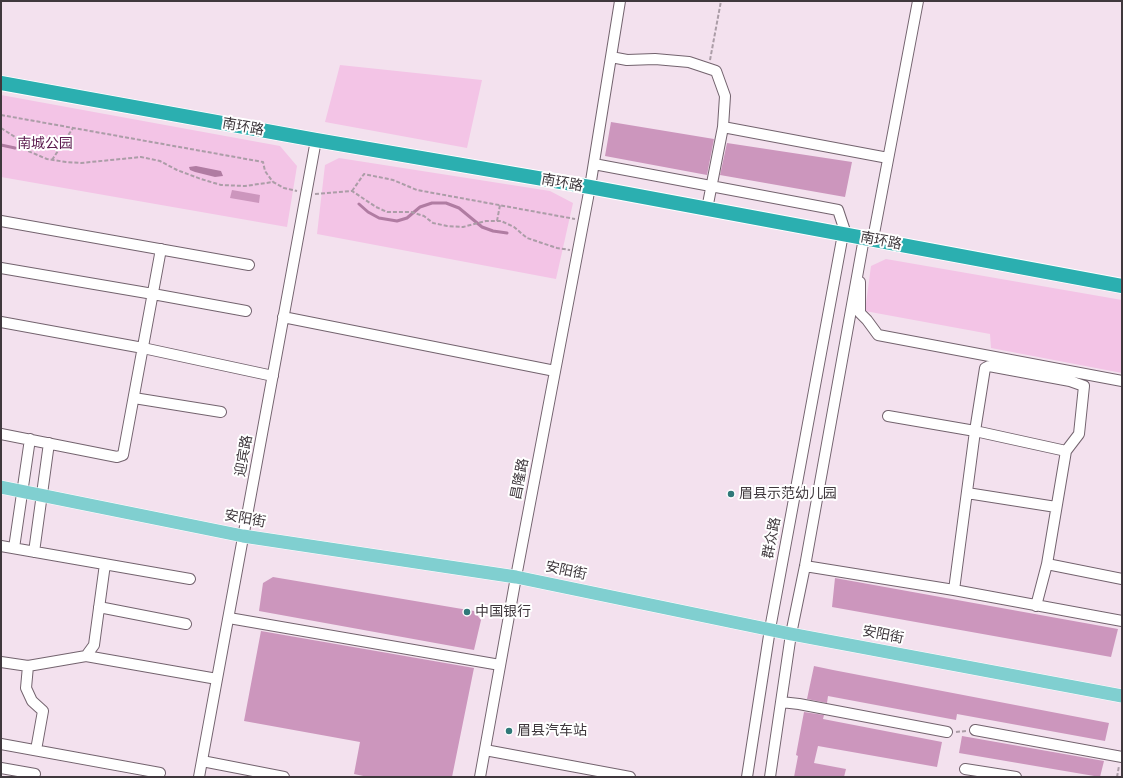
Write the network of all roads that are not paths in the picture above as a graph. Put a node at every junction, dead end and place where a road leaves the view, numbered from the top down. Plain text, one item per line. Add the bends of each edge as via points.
1 (620, 1) edge
2 (918, 1) edge
3 (611, 57) junction
4 (1, 83) edge
5 (723, 127) junction
6 (316, 140) junction
7 (888, 158) junction
8 (594, 164) junction
9 (712, 186) junction
10 (590, 187) junction
11 (708, 209) junction
12 (1, 221) edge
13 (845, 234) junction
14 (868, 238) junction
15 (161, 249) junction
16 (249, 265) dead end
17 (1, 268) edge
18 (858, 269) junction
19 (1122, 286) edge
20 (153, 294) junction
21 (246, 311) dead end
22 (283, 317) junction
23 (1, 322) edge
24 (143, 348) junction
25 (555, 371) junction
26 (273, 376) junction
27 (1122, 381) edge
28 (134, 398) junction
29 (221, 412) dead end
30 (888, 416) dead end
31 (976, 431) junction
32 (1, 434) edge
33 (30, 439) junction
34 (49, 443) junction
35 (1066, 451) junction
36 (1, 487) edge
37 (23, 492) junction
38 (967, 493) junction
39 (42, 495) junction
40 (1056, 507) junction
41 (244, 536) junction
42 (1, 546) edge
43 (14, 548) junction
44 (34, 552) junction
45 (105, 564) junction
46 (1047, 564) junction
47 (805, 566) junction
48 (516, 577) junction
49 (190, 579) dead end
50 (1122, 579) edge
51 (954, 590) junction
52 (1036, 606) junction
53 (99, 607) junction
54 (229, 618) junction
55 (1122, 621) edge
56 (186, 624) dead end
57 (770, 629) junction
58 (791, 634) junction
59 (86, 656) junction
60 (1, 662) edge
61 (500, 665) junction
62 (28, 666) junction
63 (217, 679) junction
64 (1122, 696) edge
65 (781, 702) junction
66 (975, 730) road end
67 (947, 732) road end
68 (1, 744) edge
69 (36, 750) junction
70 (485, 750) junction
71 (1122, 757) edge
72 (202, 761) junction
73 (1, 768) edge
74 (966, 769) dead end
75 (160, 773) dead end
76 (35, 774) dead end
77 (200, 777) edge
78 (284, 777) edge
79 (480, 777) edge
80 (630, 777) edge
81 (747, 777) edge
82 (770, 777) edge
83 (1016, 777) edge

1 - 3 street, 昌隆路
2 - 7 street
3 - 5 street via 689,62 716,71 725,96
3 - 8 street, 昌隆路
4 - 6 highway, 南环路
5 - 7 street
5 - 9 street
6 - 10 highway, 南环路
6 - 22 street, 迎宾路
7 - 14 street
8 - 9 street
8 - 10 street, 昌隆路
9 - 11 street
9 - 13 street via 838,210
10 - 11 highway, 南环路
10 - 25 street, 昌隆路
11 - 13 highway, 南环路
12 - 15 street
13 - 14 highway, 南环路
13 - 57 street, 群众路
14 - 18 street
14 - 19 highway, 南环路
15 - 16 street
15 - 20 street
17 - 20 street
18 - 27 street via 861,273 860,313 878,335
18 - 47 street
20 - 21 street
20 - 24 street
22 - 25 street
22 - 26 street, 迎宾路
23 - 24 street
24 - 26 street
24 - 28 street
25 - 48 street, 昌隆路
26 - 41 street, 迎宾路
28 - 29 street
28 - 34 street via 123,455
30 - 31 street
31 - 35 street
31 - 35 street via 985,368 989,366 1070,381 1084,386 1079,434
31 - 38 street
32 - 33 street
33 - 34 street
33 - 37 street
34 - 39 street
35 - 40 street
36 - 37 main road, 安阳街
37 - 39 main road, 安阳街
37 - 43 street
38 - 40 street
38 - 51 street
39 - 41 main road, 安阳街
39 - 44 street
40 - 46 street
41 - 48 main road, 安阳街
41 - 54 street, 迎宾路
42 - 43 street
43 - 44 street
44 - 45 street
45 - 49 street
45 - 53 street
46 - 50 street
46 - 52 street
47 - 51 street
47 - 58 street
48 - 57 main road, 安阳街
48 - 61 street, 昌隆路
51 - 52 street
52 - 55 street
53 - 56 street
53 - 59 street via 94,645
54 - 61 street
54 - 63 street, 迎宾路
57 - 58 main road, 安阳街
57 - 81 street, 群众路
58 - 64 main road, 安阳街
58 - 65 street
59 - 62 street
59 - 63 street
60 - 62 street
61 - 70 street, 昌隆路
62 - 69 street via 26,688 32,700 43,711
63 - 72 street, 迎宾路
65 - 67 street
65 - 82 street
66 - 71 street
68 - 69 street
69 - 75 street
70 - 79 street, 昌隆路
70 - 80 street
72 - 77 street, 迎宾路
72 - 78 street
73 - 76 street
74 - 83 street

